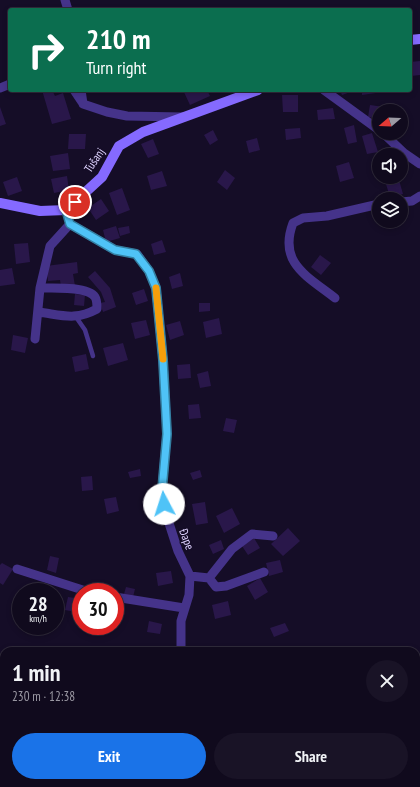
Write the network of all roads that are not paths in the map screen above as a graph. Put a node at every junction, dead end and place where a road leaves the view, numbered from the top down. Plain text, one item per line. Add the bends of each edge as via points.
1 (75, 92) edge
2 (81, 92) edge
3 (253, 92) edge
4 (327, 92) edge
5 (82, 104) junction
6 (188, 117) junction
7 (372, 125) edge
8 (390, 140) edge
9 (420, 164) edge
10 (420, 196) edge
11 (408, 201) edge
12 (0, 203) edge
13 (372, 206) edge
14 (66, 210) junction
15 (70, 224) junction
16 (40, 288) junction
17 (335, 298) dead end
18 (38, 312) junction
19 (76, 317) junction
20 (35, 340) dead end
21 (93, 356) dead end
22 (273, 536) dead end
23 (17, 569) dead end
24 (264, 572) dead end
25 (190, 576) junction
26 (209, 578) junction
27 (72, 587) edge
28 (124, 598) edge
29 (184, 608) junction
30 (180, 647) edge

1 - 5 street
2 - 5 street
3 - 6 street, Tušanj
4 - 7 street
5 - 6 street, Tušanj via 127,116
6 - 14 street, Tušanj via 143,132 119,146 102,177
8 - 9 street
10 - 11 street
12 - 14 street via 40,211
13 - 17 street via 327,216 303,218 293,223 289,235 289,254 298,269
14 - 15 street
15 - 16 street via 50,246
15 - 25 street, Đape via 115,250 136,254 149,271 156,288 167,434 162,490 178,552
16 - 18 street
16 - 19 street via 82,289 96,297 97,309 85,316
18 - 19 street
18 - 20 street
19 - 21 lane via 85,330
22 - 26 street via 252,534 232,549
23 - 27 street
24 - 26 street via 226,586 216,587
25 - 26 street
25 - 29 street via 189,595
28 - 29 street
29 - 30 street

